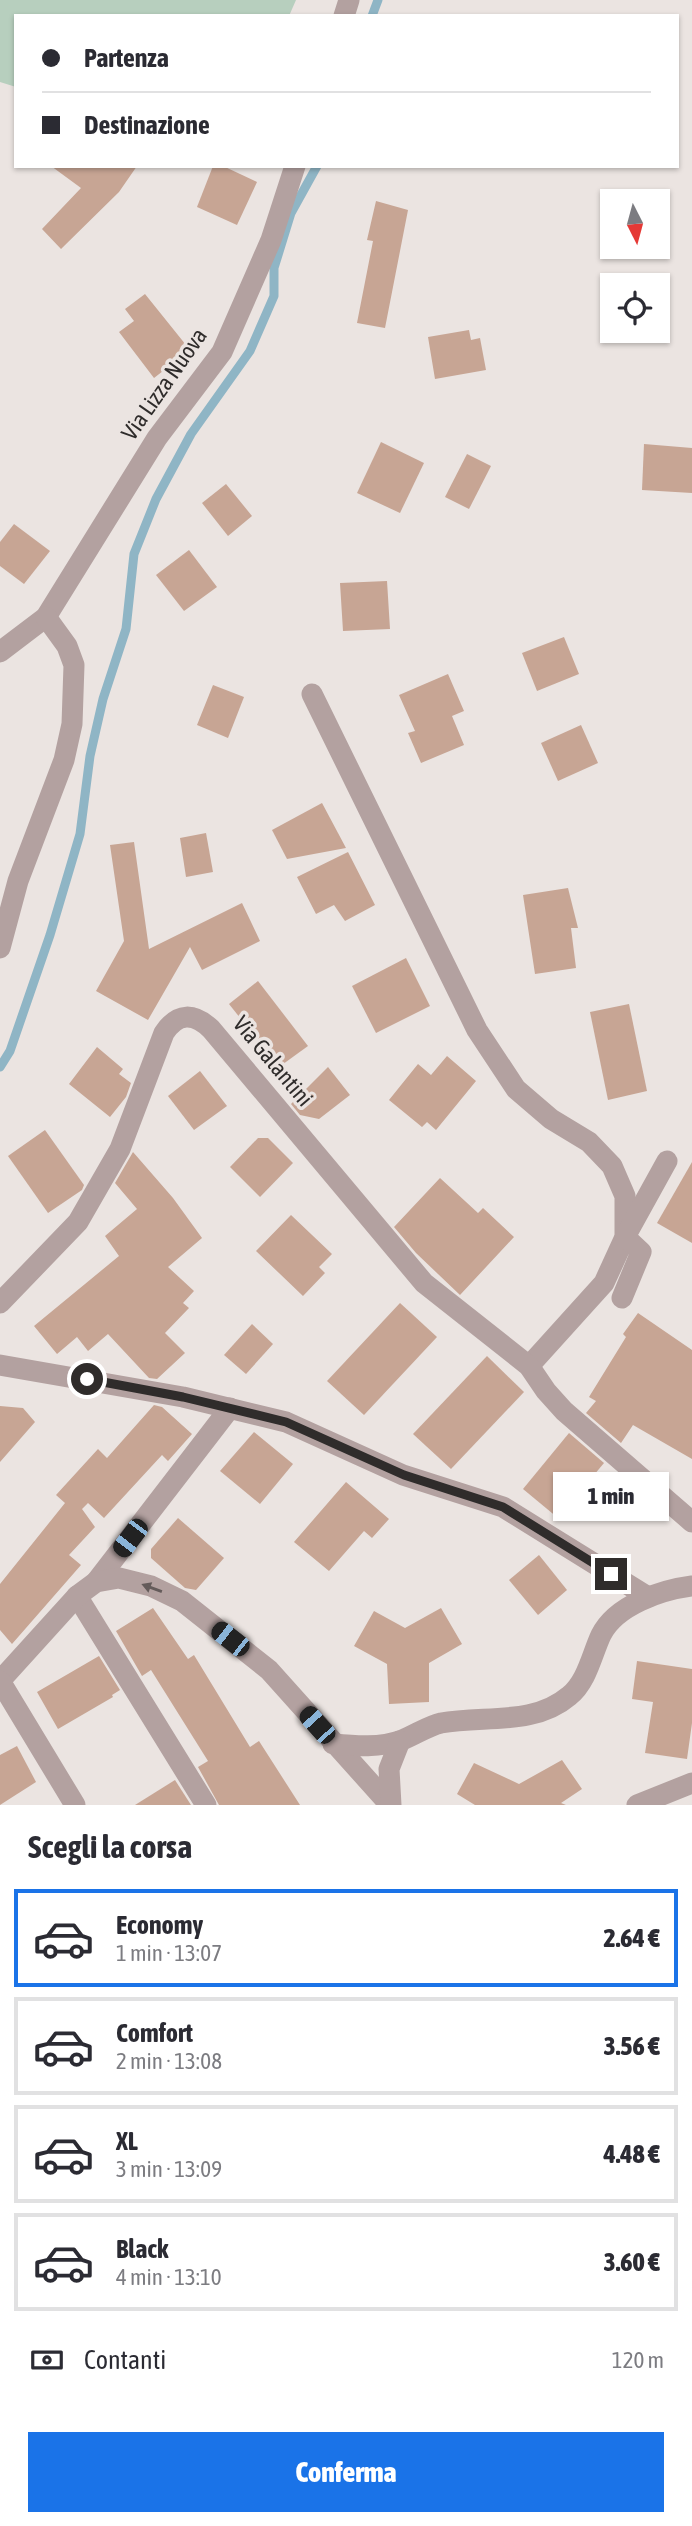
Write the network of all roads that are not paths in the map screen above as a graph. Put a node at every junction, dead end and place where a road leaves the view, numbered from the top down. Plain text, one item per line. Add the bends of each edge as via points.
1 (294, 168) edge
2 (46, 617) junction
3 (0, 652) edge
4 (312, 694) dead end
5 (0, 948) edge
6 (667, 1161) dead end
7 (625, 1237) junction
8 (622, 1298) dead end
9 (0, 1303) edge
10 (0, 1365) edge
11 (529, 1366) junction
12 (230, 1408) junction
13 (692, 1522) edge
14 (96, 1582) junction
15 (692, 1587) edge
16 (78, 1596) junction
17 (648, 1597) junction
18 (2, 1673) edge
19 (400, 1741) junction
20 (334, 1744) junction
21 (692, 1783) edge
22 (75, 1805) edge
23 (206, 1805) edge
24 (390, 1805) edge
25 (637, 1805) edge

1 - 2 street, Via Lizza Nuova via 271,240 222,352 157,438
2 - 3 street
2 - 5 street via 67,646 74,665 72,724
4 - 7 street via 477,1030 516,1089 551,1119 589,1142 612,1166 625,1196
6 - 7 street
7 - 8 street via 641,1252
7 - 11 street via 604,1283
9 - 11 street, Via Galantini via 78,1222 120,1149 164,1033 170,1024 191,1017 211,1029 424,1283
10 - 12 street
11 - 13 street, Via Galantini via 564,1411
12 - 14 street
12 - 17 street via 286,1422 404,1475 503,1507
14 - 16 street
20 -> 14 street via 268,1670 182,1601 119,1578
15 - 17 street
16 - 18 street
16 - 23 street
17 - 19 street via 624,1609 602,1632 589,1667 571,1695 540,1713 439,1724
18 - 22 street
19 - 20 street
19 - 24 street via 389,1769
20 - 24 street
21 - 25 street

